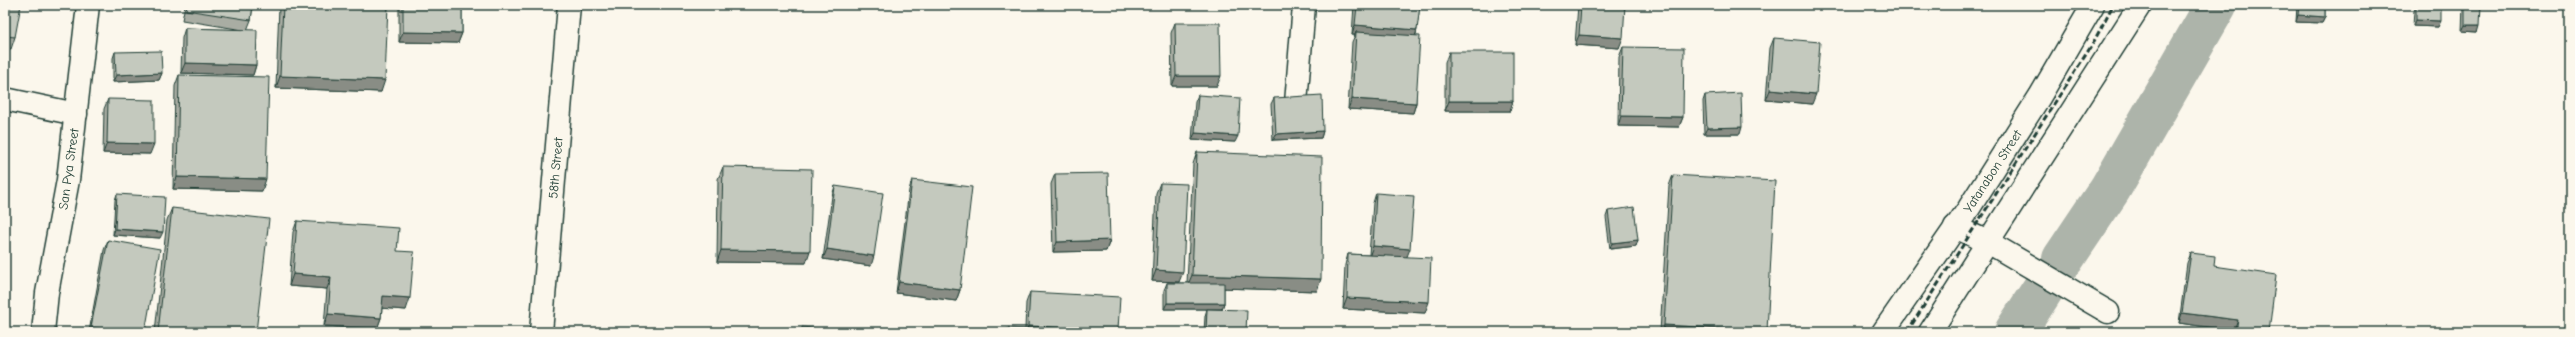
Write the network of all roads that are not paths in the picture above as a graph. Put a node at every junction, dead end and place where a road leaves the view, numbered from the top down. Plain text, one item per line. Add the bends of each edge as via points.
1 (88, 5) edge
2 (570, 5) edge
3 (1304, 5) edge
4 (2091, 5) edge
5 (2140, 5) edge
6 (5, 99) edge
7 (1296, 103) edge
8 (76, 114) junction
9 (1955, 227) junction
10 (1988, 242) junction
11 (2108, 312) dead end
12 (43, 332) edge
13 (541, 332) edge
14 (1883, 332) edge
15 (1930, 332) edge

1 - 8 street, San Pya Street
2 - 13 street, 58th Street
3 - 7 street
4 - 9 street, Yatanabon Street via 2040,96
5 - 10 street
6 - 8 street
8 - 12 street, San Pya Street
9 - 10 street
9 - 14 street, Yatanabon Street
10 - 11 street
10 - 15 street

